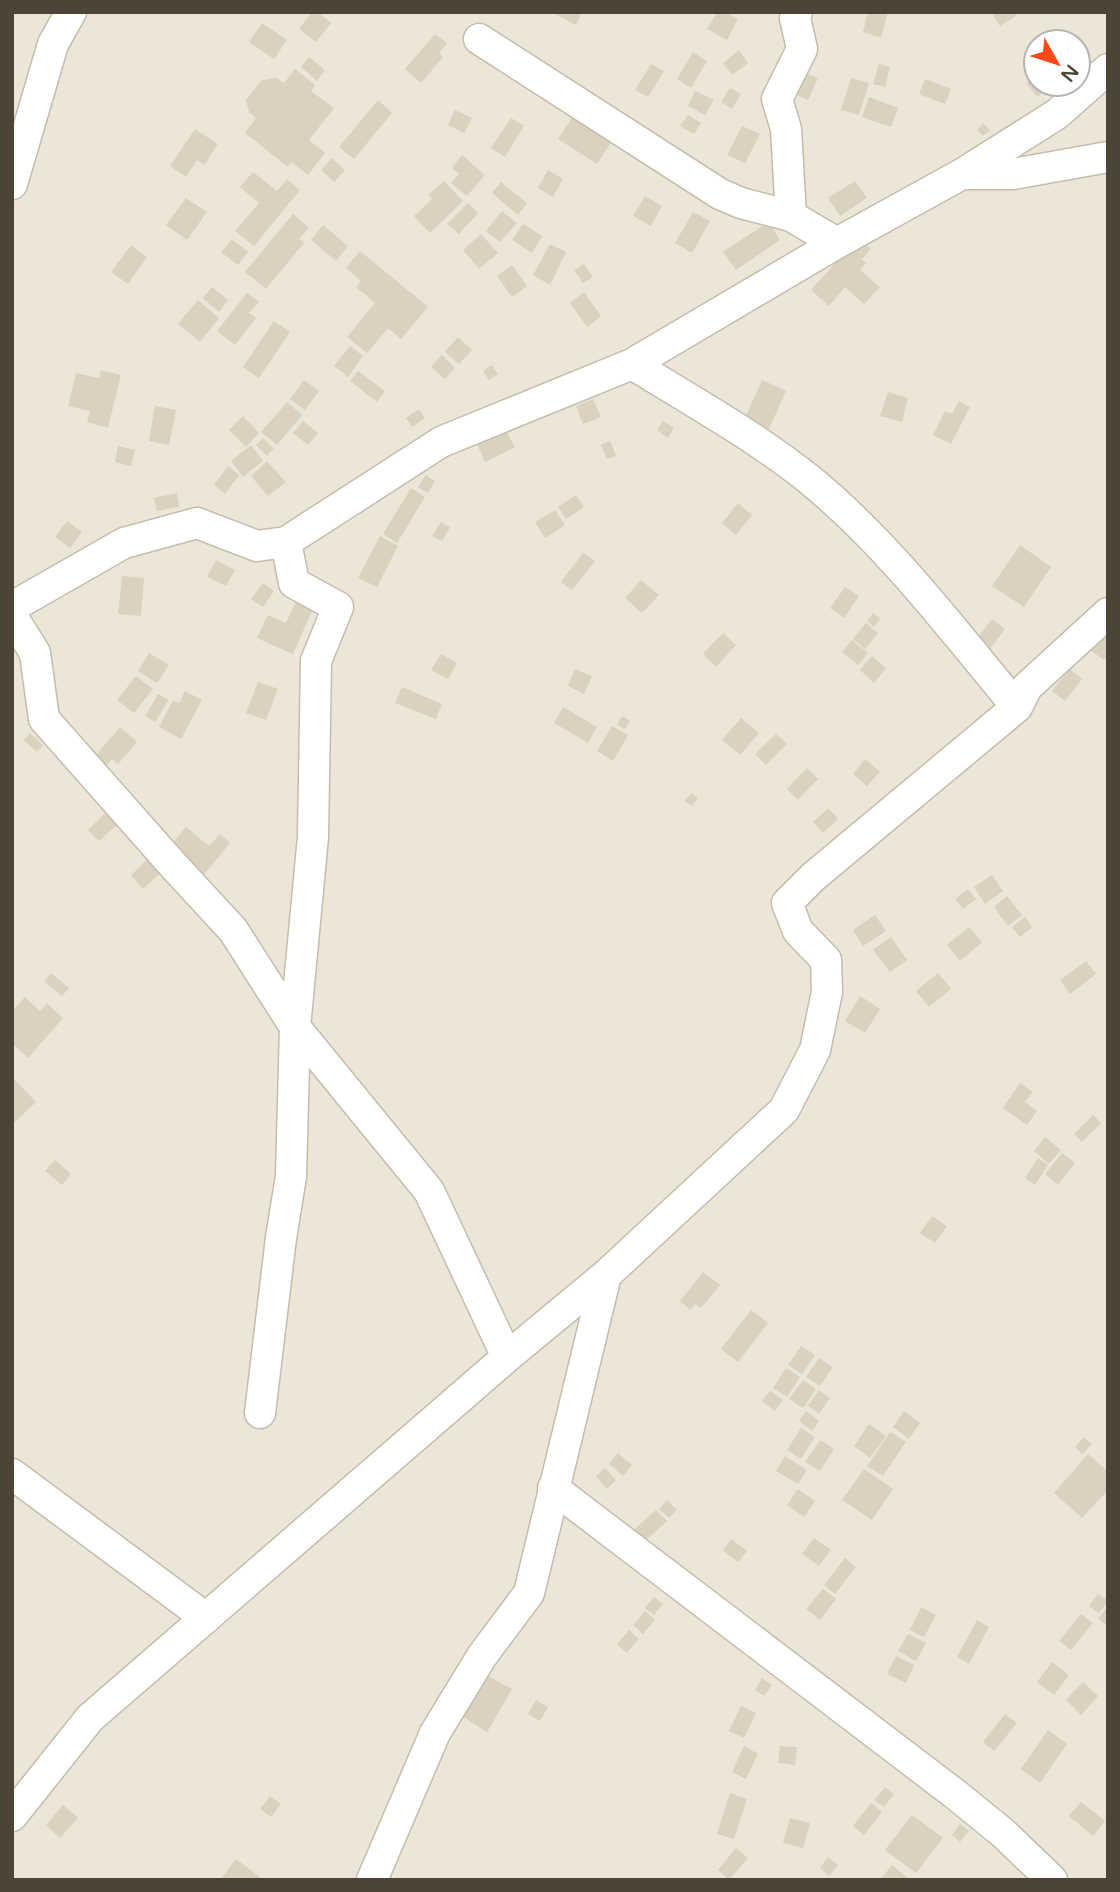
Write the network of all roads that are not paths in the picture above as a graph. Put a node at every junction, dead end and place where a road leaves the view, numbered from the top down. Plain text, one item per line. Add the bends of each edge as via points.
1 (71, 12) edge
2 (797, 12) edge
3 (479, 39) dead end
4 (1108, 69) edge
5 (1108, 156) edge
6 (962, 174) junction
7 (12, 184) edge
8 (790, 216) junction
9 (837, 243) junction
10 (632, 364) junction
11 (286, 542) junction
12 (12, 607) edge
13 (1108, 613) edge
14 (12, 617) edge
15 (1017, 707) junction
16 (295, 1027) junction
17 (606, 1275) junction
18 (507, 1357) junction
19 (260, 1413) dead end
20 (12, 1474) edge
21 (553, 1488) junction
22 (206, 1618) junction
23 (12, 1816) edge
24 (372, 1880) edge
25 (1052, 1880) edge

1 - 7 street via 53,44
2 - 8 street via 802,49 777,99 786,129
3 - 8 street via 720,194
4 - 6 street via 1057,114
5 - 6 street via 1013,174
6 - 9 street
8 - 9 street
9 - 10 street
10 - 11 street via 441,442
10 - 15 street via 809,480 861,527
11 - 12 street via 257,545 197,523 124,543
11 - 16 street via 294,583 338,607 316,661 313,837
13 - 15 street via 1027,687
14 - 16 street via 35,653 44,719 233,930
15 - 17 street via 787,903 798,931 825,960 827,992 815,1050 784,1110
16 - 18 street via 429,1191
16 - 19 street via 292,1176
17 - 18 street
17 - 21 street
18 - 22 street
20 - 22 street
21 - 24 street via 529,1593 482,1656 435,1734
21 - 25 street via 955,1794
22 - 23 street via 90,1718

